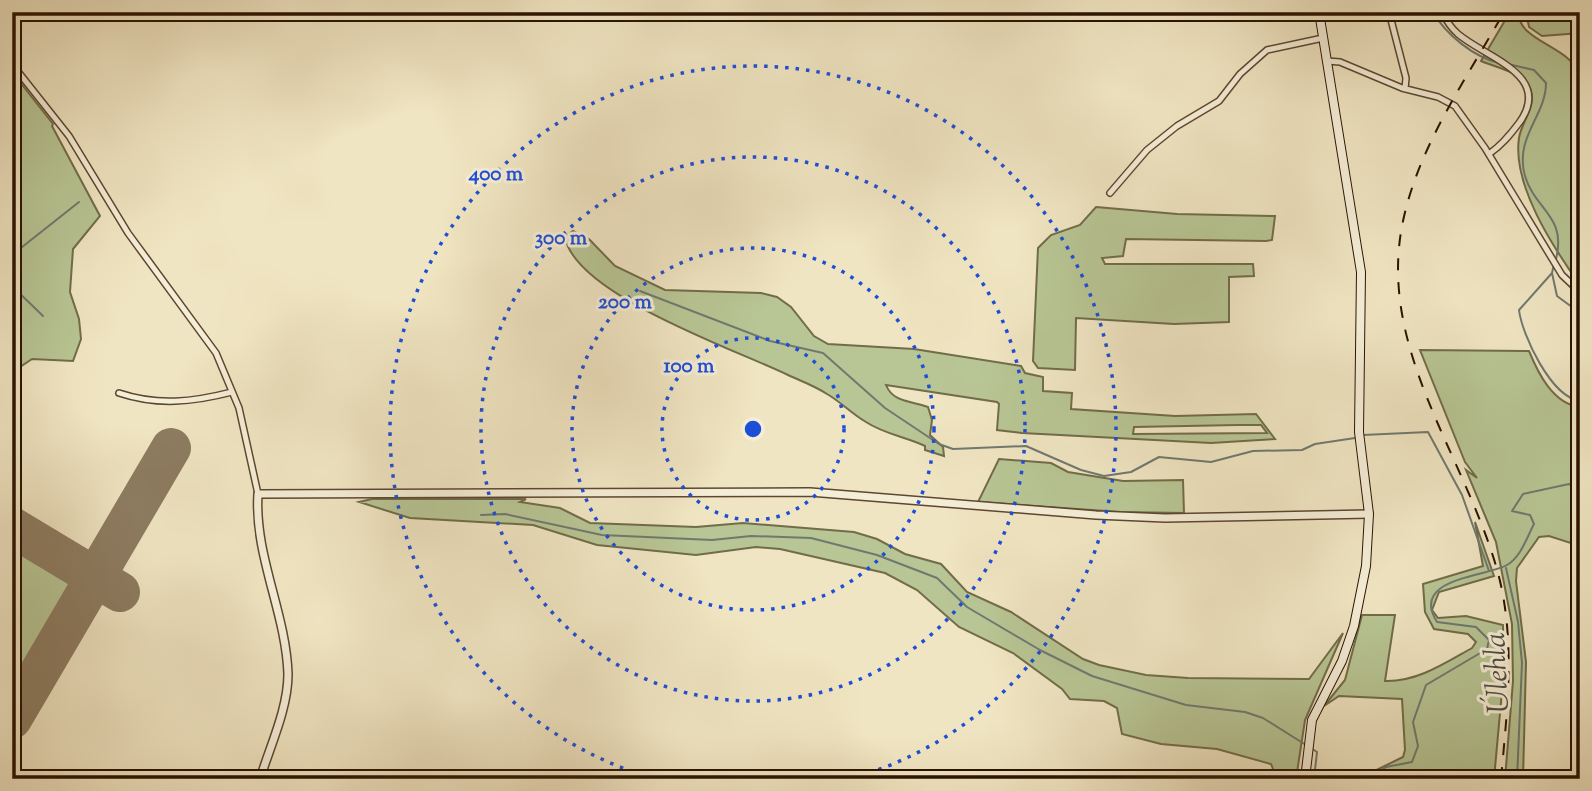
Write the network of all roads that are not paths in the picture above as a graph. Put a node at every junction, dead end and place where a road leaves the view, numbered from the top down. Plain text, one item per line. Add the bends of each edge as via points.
1 (1319, 12) edge
2 (1389, 12) edge
3 (1442, 12) edge
4 (1323, 38) junction
5 (1327, 61) junction
6 (12, 64) edge
7 (1405, 89) junction
8 (1489, 154) junction
9 (1110, 193) dead end
10 (1580, 292) edge
11 (232, 391) junction
12 (119, 393) dead end
13 (258, 494) junction
14 (1369, 514) junction
15 (260, 779) edge
16 (1305, 779) edge

1 - 4 main road
2 - 7 street
3 - 8 street via 1459,35 1512,70 1529,89 1526,114
4 - 5 main road
4 - 9 street via 1267,50 1240,74 1219,102 1177,125 1147,150
5 - 7 street
5 - 14 main road via 1361,272 1359,432
6 - 11 street via 69,136 128,233 216,354
7 - 8 street via 1455,106
8 - 10 street via 1552,260
11 - 12 street via 161,403
11 - 13 street
13 - 14 street via 810,492 1165,518
13 - 15 street via 256,520 288,677
14 - 16 main road via 1367,559 1355,619 1346,651 1312,720

